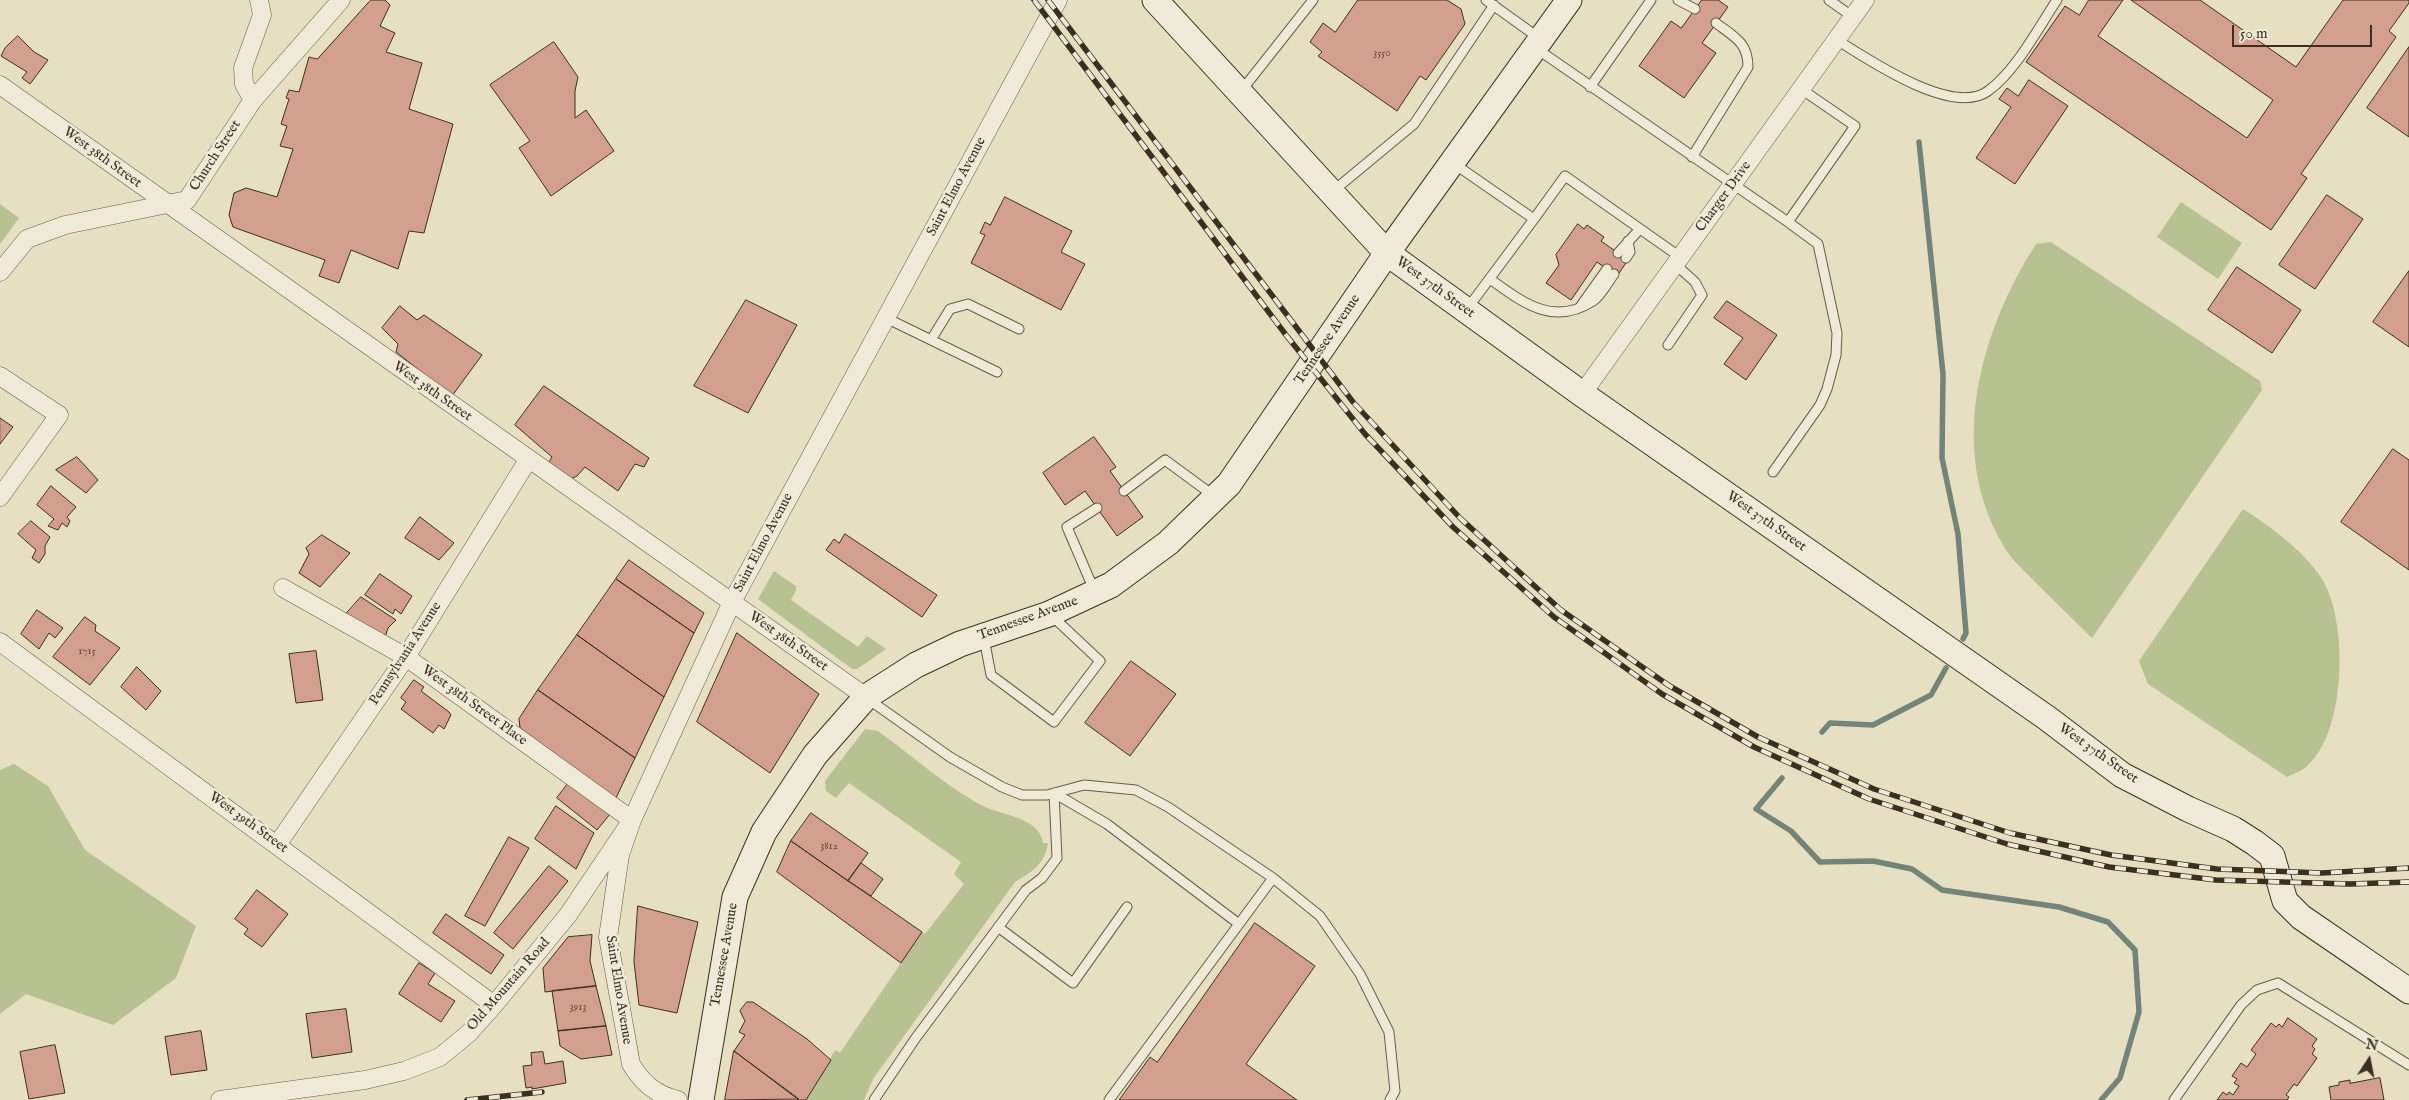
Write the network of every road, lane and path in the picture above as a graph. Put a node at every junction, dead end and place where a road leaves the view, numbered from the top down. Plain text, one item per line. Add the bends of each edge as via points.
1 (259, 0) edge
2 (341, 0) edge
3 (1058, 0) edge
4 (1312, 0) edge
5 (1569, 0) edge
6 (1651, 0) edge
7 (1678, 0) edge
8 (1829, 0) edge
9 (1865, 0) edge
10 (2057, 0) edge
11 (1490, 3) edge
12 (1164, 6) edge
13 (1695, 9) dead end
14 (1853, 17) junction
15 (1716, 23) dead end
16 (1837, 40) junction
17 (1538, 44) junction
18 (0, 85) edge
19 (1590, 87) junction
20 (1801, 90) junction
21 (1240, 92) junction
22 (253, 100) junction
23 (1692, 157) junction
24 (1452, 163) junction
25 (1732, 184) junction
26 (1331, 193) junction
27 (165, 203) junction
28 (1534, 219) junction
29 (1788, 222) junction
30 (1639, 230) junction
31 (1387, 253) junction
32 (1622, 256) dead end
33 (1678, 260) junction
34 (0, 272) edge
35 (1611, 272) dead end
36 (1490, 279) junction
37 (1466, 310) junction
38 (886, 318) junction
39 (1019, 329) dead end
40 (932, 340) junction
41 (1668, 345) dead end
42 (997, 372) dead end
43 (0, 376) edge
44 (1582, 394) junction
45 (528, 460) junction
46 (1773, 472) dead end
47 (1124, 491) dead end
48 (0, 497) edge
49 (1216, 497) junction
50 (1097, 508) dead end
51 (283, 588) dead end
52 (1096, 592) junction
53 (732, 602) junction
54 (1050, 614) junction
55 (983, 636) junction
56 (0, 642) edge
57 (406, 657) junction
58 (866, 697) junction
59 (1054, 794) junction
60 (632, 820) junction
61 (277, 845) junction
62 (1273, 878) junction
63 (1127, 907) dead end
64 (1239, 924) junction
65 (998, 927) junction
66 (2409, 990) edge
67 (494, 1005) junction
68 (2409, 1065) edge
69 (220, 1100) edge
70 (678, 1100) edge
71 (701, 1100) edge
72 (874, 1100) edge
73 (1109, 1100) edge
74 (1390, 1100) edge
75 (2174, 1100) edge

1 - 22 street via 262,15 243,68 244,84
2 - 22 street, Church Street
3 - 38 street, Saint Elmo Avenue
4 - 21 lane
5 - 17 street, Tennessee Avenue
6 - 19 lane
7 - 13 lane
8 - 14 lane
9 - 14 street, Charger Drive
10 - 16 lane via 2007,74 1988,92 1969,99 1942,94 1896,75
11 - 17 lane
11 - 26 lane via 1414,124
12 - 21 street, West 37th Street
14 - 16 street, Charger Drive
15 - 23 lane via 1745,46 1748,67
16 - 20 street, Charger Drive
17 - 19 lane
17 - 24 street, Tennessee Avenue
18 - 27 street, West 38th Street
19 - 23 lane
20 - 25 street, Charger Drive
20 - 29 lane via 1855,126
21 - 26 street, West 37th Street
22 - 27 street, Church Street via 187,200
23 - 25 lane
24 - 28 lane
24 - 31 street, Tennessee Avenue
25 - 29 lane
25 - 33 street, Charger Drive
26 - 31 street, West 37th Street
27 - 34 street, Church Street via 65,225 27,240
27 - 45 street, West 38th Street
28 - 30 lane via 1565,176
28 - 36 lane
29 - 46 lane via 1818,244 1837,333 1836,355 1828,389 1820,405
30 - 32 lane via 1628,241 1630,252
30 - 33 lane
31 - 37 street, West 37th Street
31 - 49 street, Tennessee Avenue via 1229,484
33 - 41 lane via 1702,295
33 - 44 street, Charger Drive
35 - 36 lane via 1594,301 1560,314 1541,310
36 - 37 lane
37 - 44 street, West 37th Street
38 - 40 lane
38 - 53 street, Saint Elmo Avenue
39 - 40 lane via 968,304 960,305 950,309
40 - 42 lane
43 - 48 street via 59,415
44 - 66 street, West 37th Street via 2048,718 2122,775 2255,843 2272,856 2285,902 2301,918
45 - 53 street, West 38th Street
45 - 57 street, Pennsylvania Avenue
47 - 49 lane via 1165,460
49 - 52 street, Tennessee Avenue via 1168,543 1111,585
50 - 52 lane via 1067,527
51 - 57 street, West 38th Street Place
52 - 54 street, Tennessee Avenue
53 - 58 street, West 38th Street
53 - 60 street, Saint Elmo Avenue
54 - 55 street, Tennessee Avenue
54 - 55 lane via 1100,661 1054,722 991,675
55 - 58 street, Tennessee Avenue via 916,665
56 - 61 street, West 39th Street
57 - 60 street, West 38th Street Place
57 - 61 street, Pennsylvania Avenue
58 - 59 lane via 950,758 1002,787 1022,796
58 - 71 street, Tennessee Avenue via 815,755 764,832 737,892
59 - 62 lane via 1084,786 1136,790 1168,806
59 - 64 lane via 1107,824
59 - 65 lane via 1057,858 1042,878 1026,890
60 - 67 street, Old Mountain Road via 568,915
60 - 70 street, Saint Elmo Avenue via 620,855 614,891 608,937 612,966 630,1064 651,1089
61 - 67 street, West 39th Street
62 - 64 lane
62 - 74 lane via 1320,916 1360,974 1389,1032 1394,1091
63 - 65 lane via 1073,983
64 - 73 lane
65 - 72 lane
67 - 69 street, Old Mountain Road via 440,1057 404,1071 365,1080
68 - 75 lane via 2278,983 2256,990 2241,1005

